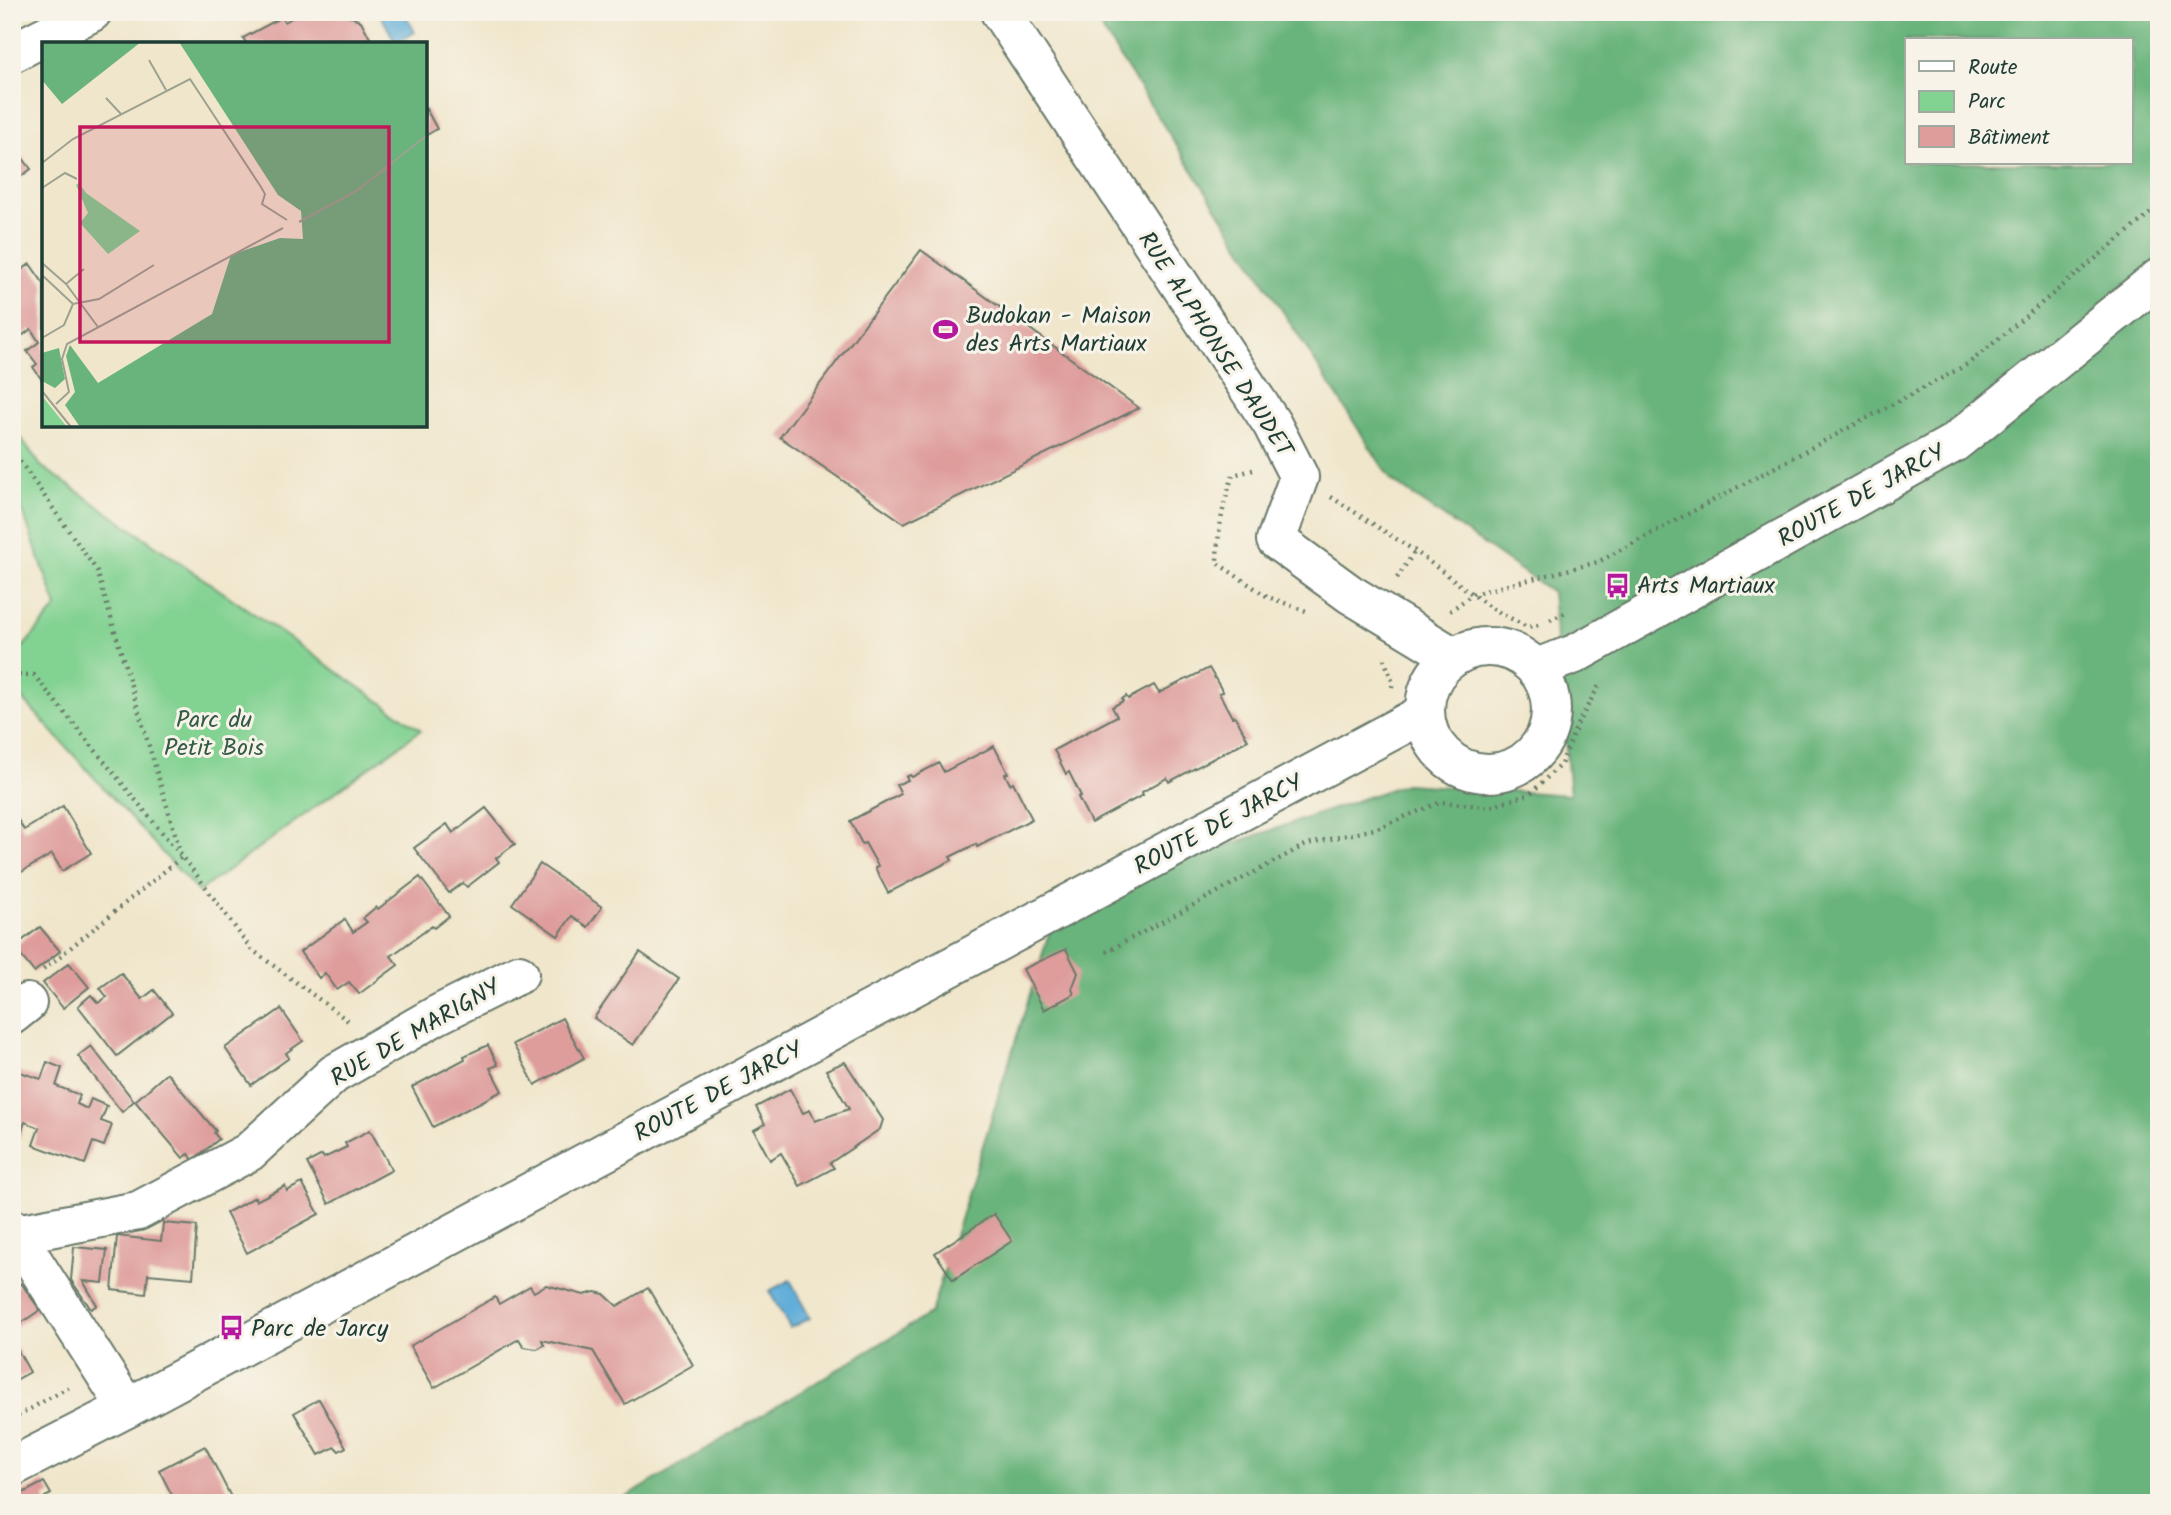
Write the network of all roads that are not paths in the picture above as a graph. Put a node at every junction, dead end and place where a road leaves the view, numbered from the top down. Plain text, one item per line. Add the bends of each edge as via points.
1 (92, 12) edge
2 (1000, 12) edge
3 (12, 53) edge
4 (2159, 278) edge
5 (1454, 657) junction
6 (1535, 668) junction
7 (1423, 714) junction
8 (519, 974) dead end
9 (14, 1232) edge
10 (127, 1408) junction
11 (12, 1466) edge

1 - 3 street
2 - 5 street, RUE ALPHONSE DAUDET via 1272,424 1299,477 1276,540 1350,594
4 - 6 street, ROUTE DE JARCY via 1954,443 1575,654
5 - 6 street via 1474,649 1496,648 1518,654
5 - 7 street via 1437,672
6 - 7 street via 1549,695 1550,723 1542,743 1525,761 1505,771 1478,773 1457,765 1439,751
7 - 10 street, ROUTE DE JARCY
8 - 9 street, RUE DE MARIGNY via 334,1074 249,1152 138,1211
9 - 10 street
10 - 11 street, ROUTE DE JARCY

